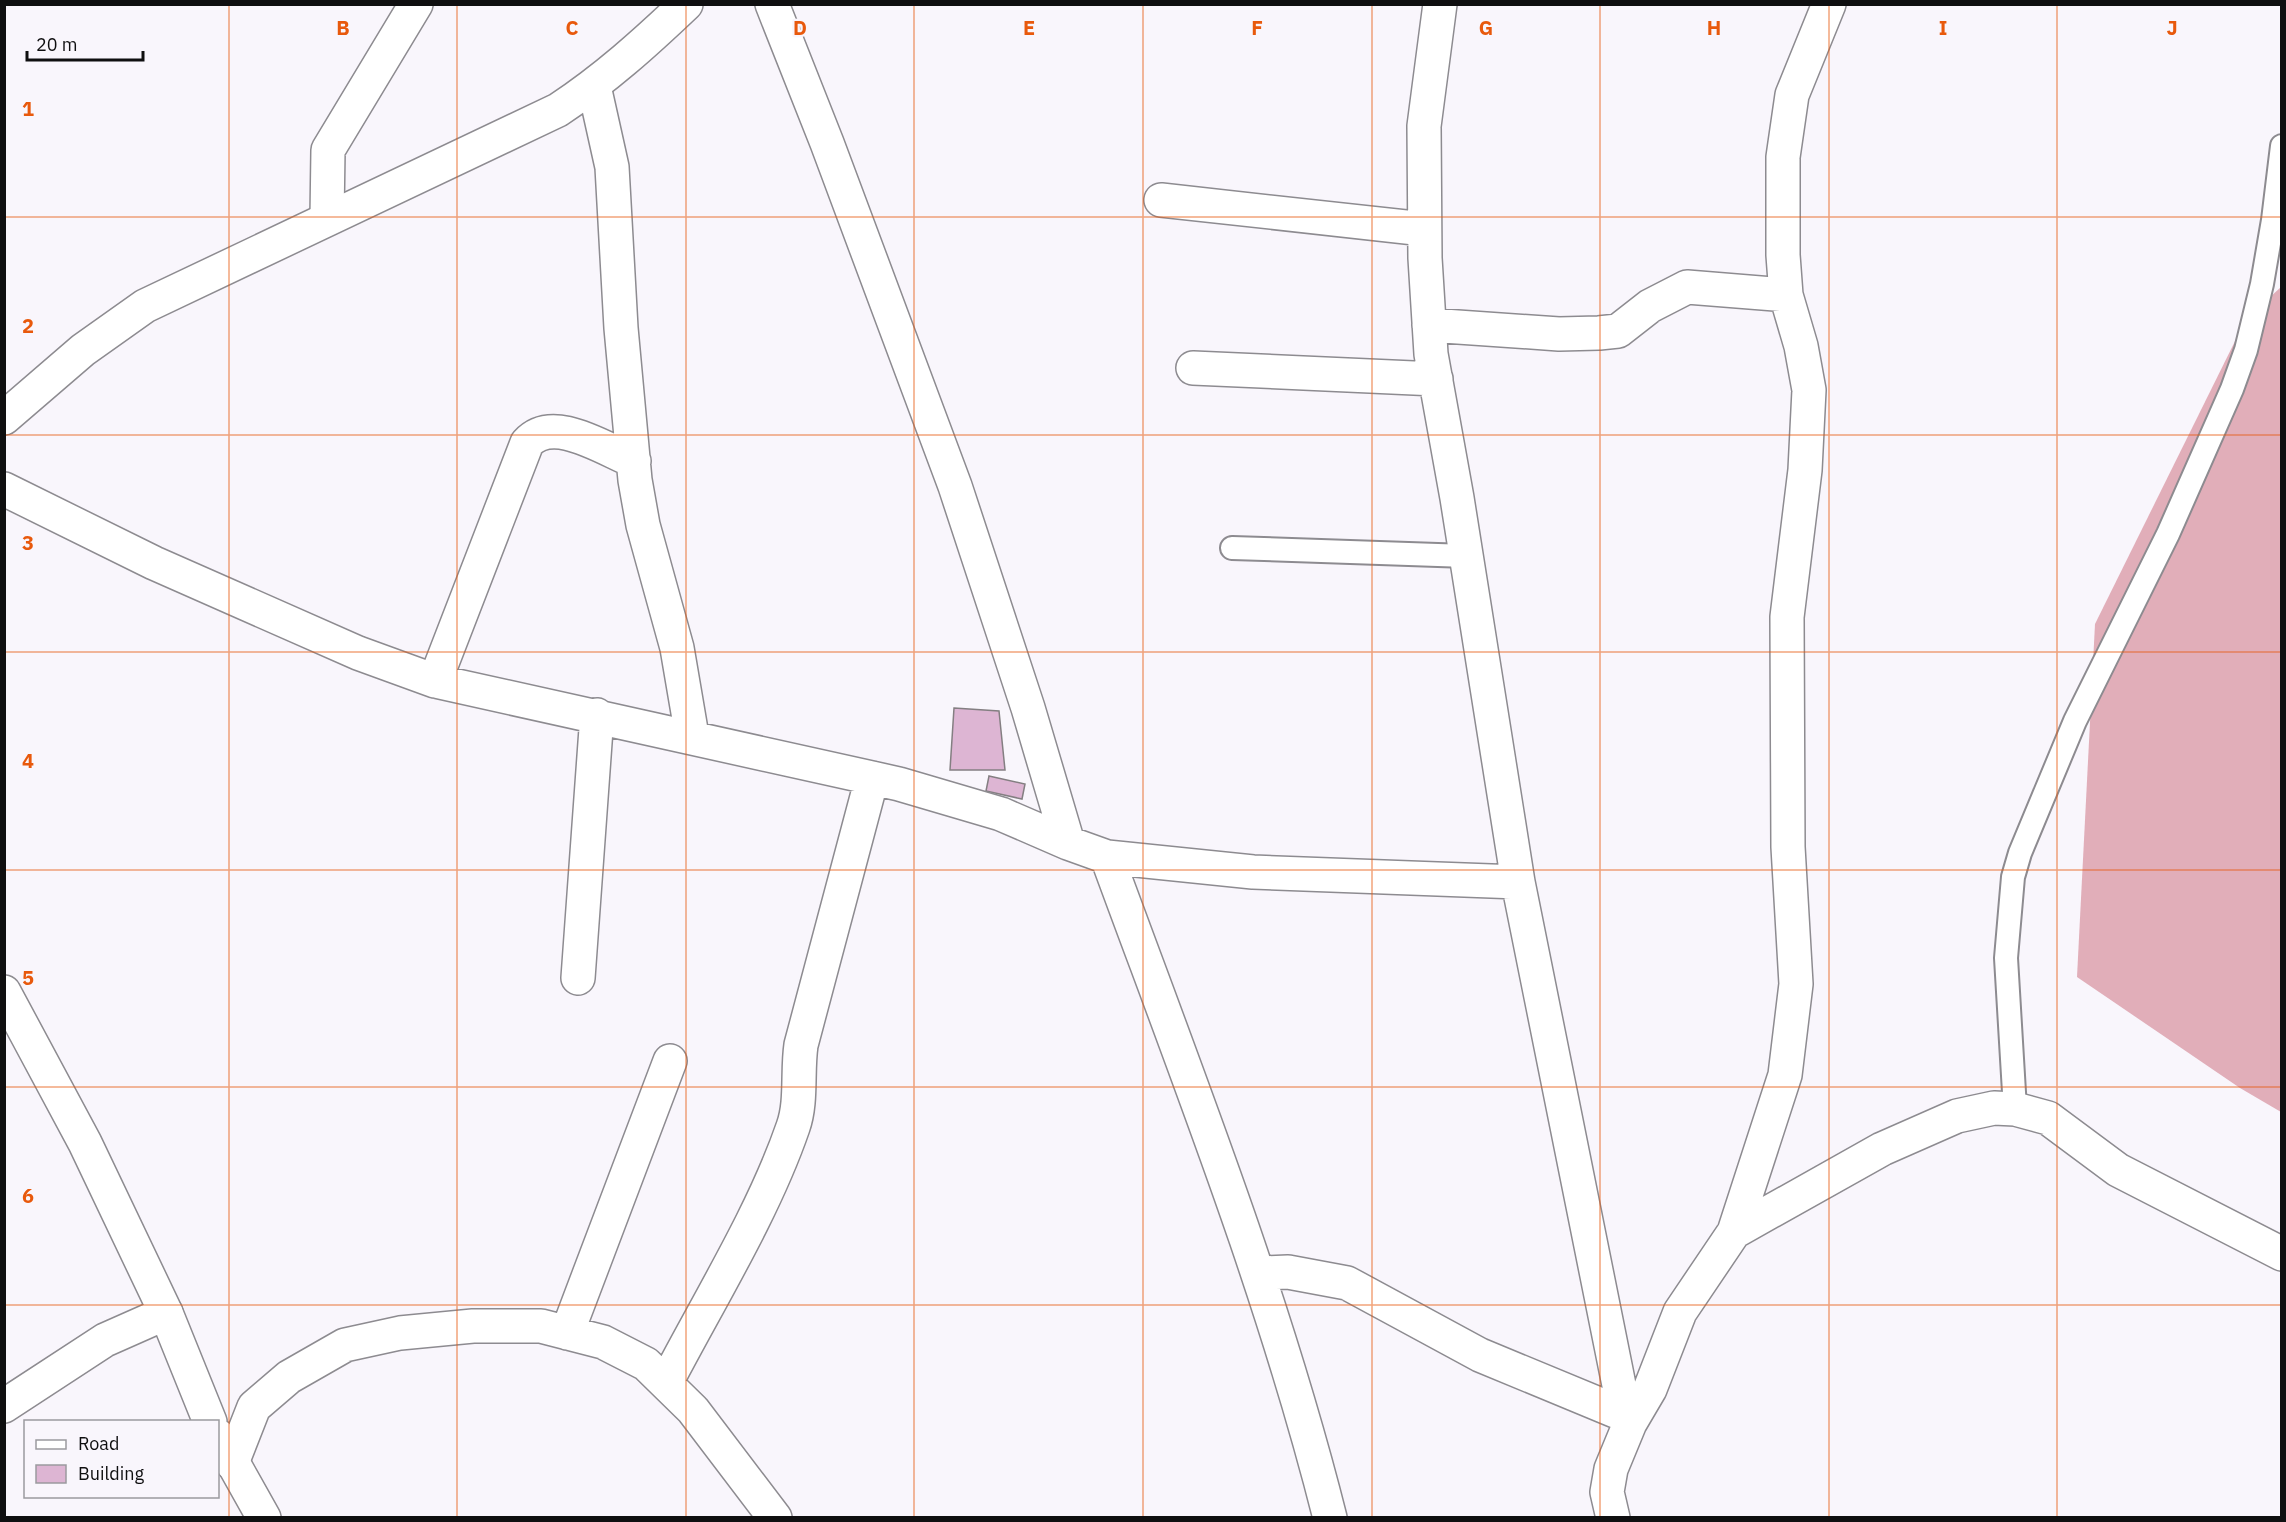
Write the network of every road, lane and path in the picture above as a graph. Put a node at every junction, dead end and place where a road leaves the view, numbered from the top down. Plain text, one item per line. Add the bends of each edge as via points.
1 (416, 4) edge
2 (686, 4) edge
3 (772, 4) edge
4 (1440, 4) edge
5 (1829, 4) edge
6 (594, 86) junction
7 (2282, 146) edge
8 (1161, 200) dead end
9 (327, 218) junction
10 (1424, 230) junction
11 (1786, 295) junction
12 (1429, 325) junction
13 (1193, 368) dead end
14 (1436, 379) junction
15 (4, 418) edge
16 (634, 461) junction
17 (4, 489) edge
18 (1232, 548) dead end
19 (1467, 556) junction
20 (435, 681) junction
21 (597, 715) junction
22 (692, 736) junction
23 (872, 778) junction
24 (1068, 843) junction
25 (1107, 857) junction
26 (1518, 882) junction
27 (578, 978) dead end
28 (4, 992) edge
29 (670, 1061) dead end
30 (2015, 1110) junction
31 (1734, 1232) junction
32 (2282, 1254) edge
33 (1260, 1273) junction
34 (166, 1313) junction
35 (567, 1333) junction
36 (666, 1383) junction
37 (4, 1406) edge
38 (1627, 1419) junction
39 (209, 1420) edge
40 (225, 1449) edge
41 (264, 1518) edge
42 (775, 1518) edge
43 (1330, 1518) edge
44 (1613, 1518) edge

1 - 9 street via 328,150
2 - 6 street
3 - 24 street via 955,486
4 - 10 street via 1424,126
5 - 11 street via 1792,95 1783,157
6 - 9 street via 558,110
6 - 16 street via 612,167 621,328
7 - 30 lane via 2262,284 2232,389 2168,534 2075,721 2013,877 2006,958
8 - 10 street
9 - 15 street via 145,306 83,350
10 - 12 street
11 - 12 street via 1687,287 1650,306 1618,331 1599,333
11 - 31 street via 1809,390 1805,470 1787,617 1788,848 1796,984 1785,1075
12 - 14 street
13 - 14 street
14 - 19 street
16 - 20 street via 569,434 549,430 535,434 527,444
16 - 22 street via 643,525 677,648
17 - 20 street via 175,573 358,653
18 - 19 lane
19 - 26 street
20 - 21 street
21 - 22 street
21 - 27 street
22 - 23 street
23 - 24 street via 1001,814
23 - 36 street via 801,1045 798,1106 793,1126 758,1207
24 - 25 street
25 - 26 street via 1253,872
25 - 33 street
26 - 38 street
28 - 34 street via 86,1143
29 - 35 street
30 - 31 street via 1994,1108 1957,1116 1903,1139
30 - 32 street via 2048,1118 2118,1170
31 - 38 street via 1680,1312 1650,1389
33 - 38 street via 1288,1272 1347,1284 1480,1355
33 - 43 street
34 - 37 street via 105,1340
34 - 39 street
35 - 36 street via 603,1342 635,1358
35 - 40 street via 540,1326 473,1326 400,1333 345,1345 289,1377 254,1407
36 - 42 street via 693,1410
38 - 44 street via 1607,1492
40 - 41 street

